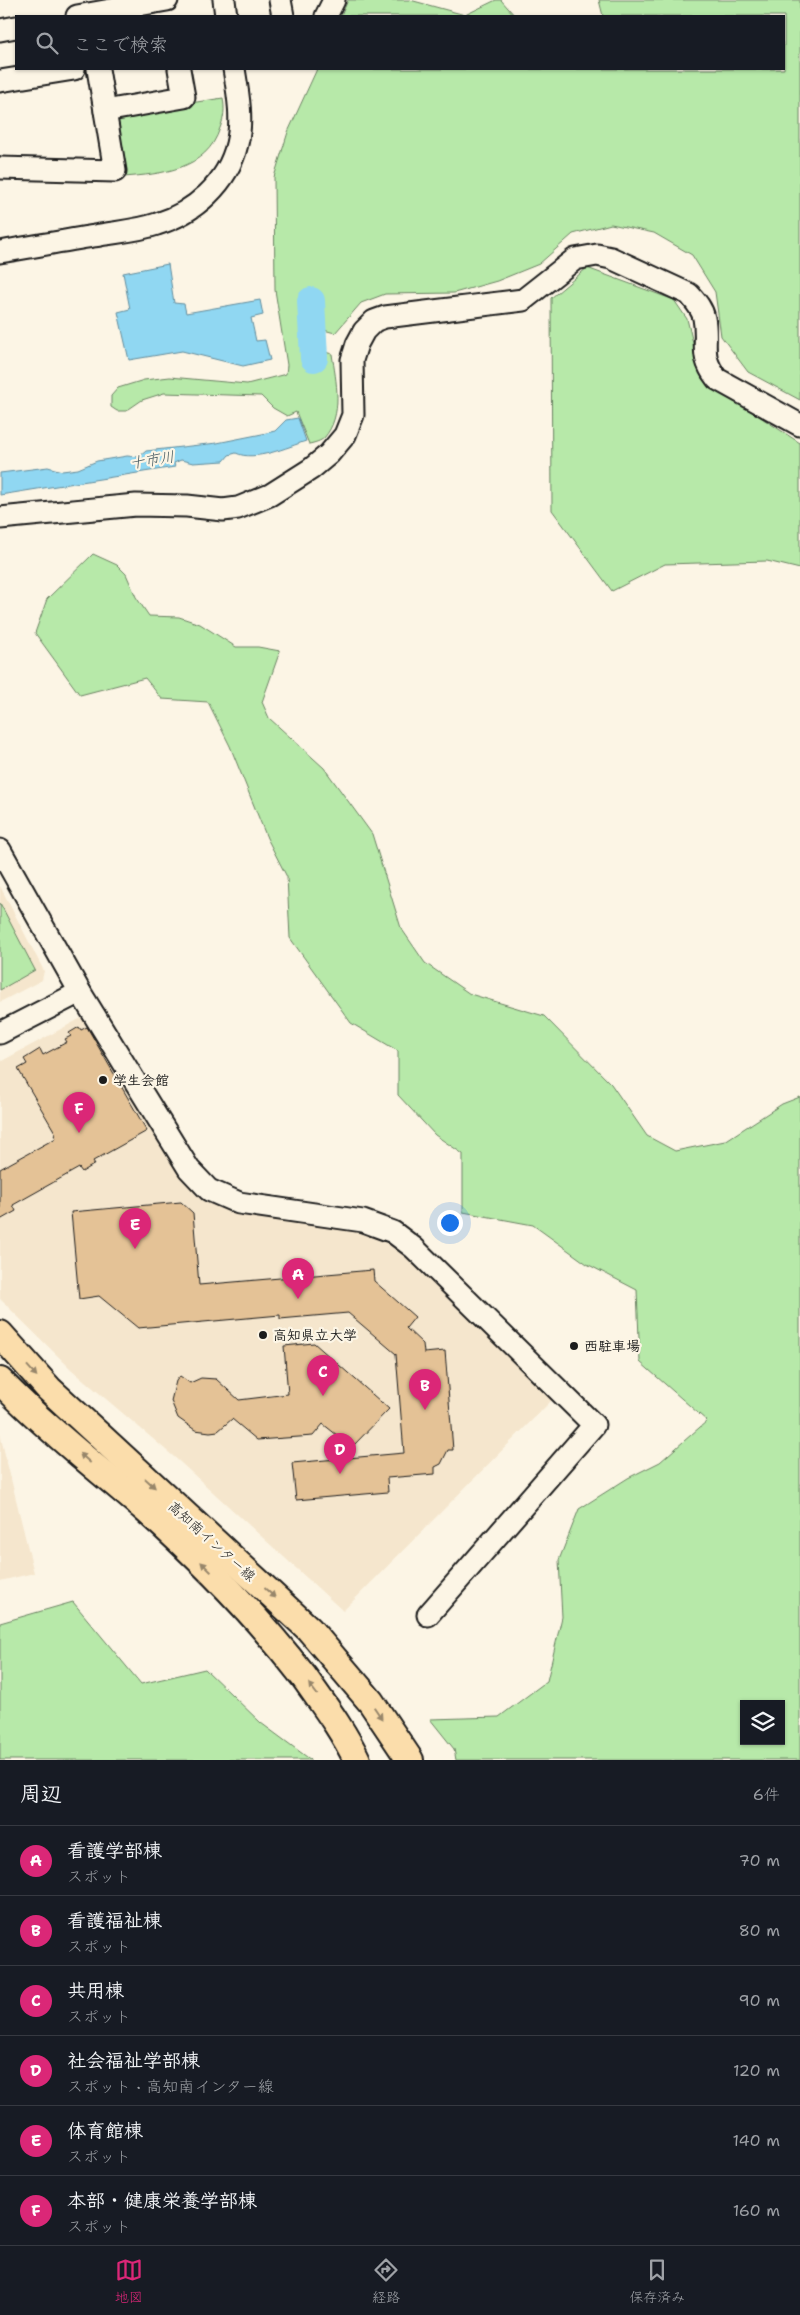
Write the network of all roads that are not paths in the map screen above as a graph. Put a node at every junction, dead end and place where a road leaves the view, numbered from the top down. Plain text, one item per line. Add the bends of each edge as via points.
1 (167, 0) edge
2 (224, 0) edge
3 (280, 0) edge
4 (334, 0) edge
5 (83, 15) edge
6 (170, 15) edge
7 (226, 15) edge
8 (283, 15) edge
9 (326, 15) edge
10 (15, 27) edge
11 (0, 30) edge
12 (68, 70) edge
13 (98, 70) edge
14 (179, 70) edge
15 (234, 70) edge
16 (0, 81) edge
17 (105, 111) junction
18 (0, 168) edge
19 (0, 252) edge
20 (800, 425) edge
21 (0, 518) edge
22 (0, 850) edge
23 (80, 992) junction
24 (0, 1032) edge
25 (0, 1334) edge
26 (0, 1381) edge
27 (428, 1615) dead end
28 (357, 1760) edge
29 (410, 1760) edge

1 - 5 street
1 - 6 street
2 - 7 street
3 - 8 street
4 - 9 street
10 - 11 street
12 - 16 street
13 - 17 street
14 - 17 street via 184,97
15 - 19 street via 240,122 237,145 217,184 202,200 182,214 156,225
17 - 18 street via 116,171
20 - 21 street via 717,379 705,357 704,317 689,294 611,258 597,255 575,259 523,300 374,321 356,344 352,360 353,415 345,435 311,469 250,504 223,510 136,504
22 - 23 street
23 - 24 street
23 - 27 street via 189,1169 209,1190 238,1203 363,1220 393,1232 414,1248 594,1425
25 -> 29 main road, 高知南インター線 via 49,1389 309,1629 371,1702
28 -> 26 main road, 高知南インター線 via 329,1711 281,1647 210,1571

